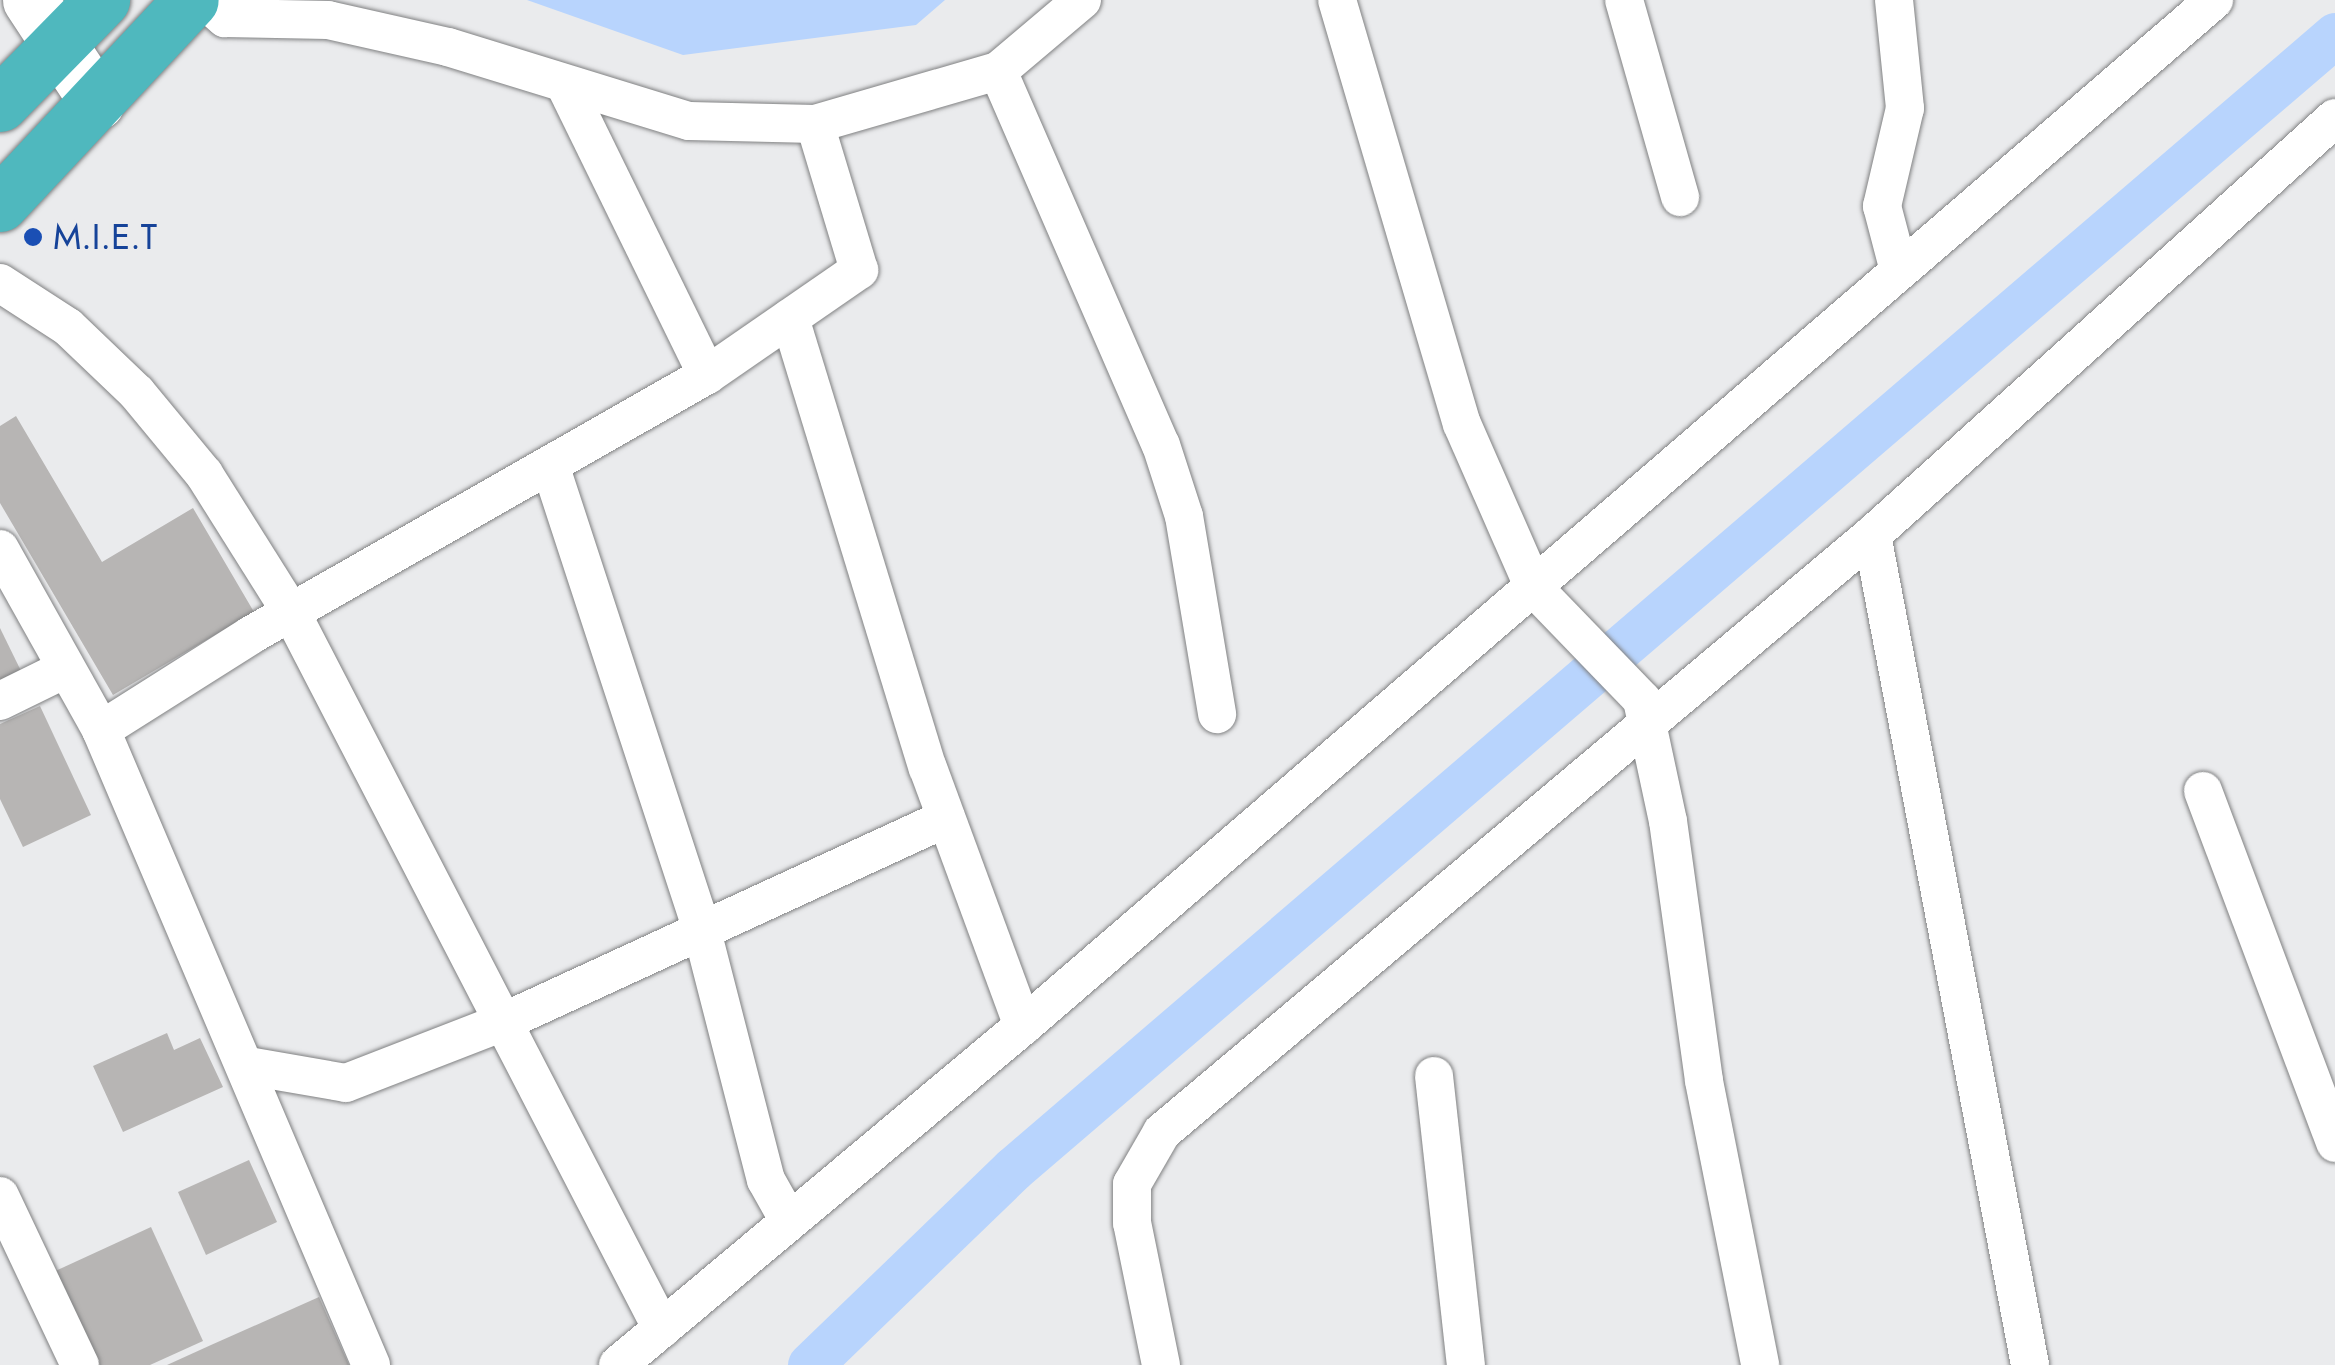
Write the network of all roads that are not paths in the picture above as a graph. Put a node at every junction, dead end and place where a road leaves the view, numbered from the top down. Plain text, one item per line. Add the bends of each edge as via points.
1 (102, 0) edge
2 (191, 0) edge
3 (204, 0) edge
4 (1082, 0) edge
5 (1337, 0) edge
6 (1624, 0) edge
7 (1894, 0) edge
8 (2214, 0) edge
9 (45, 22) edge
10 (998, 71) junction
11 (564, 84) junction
12 (97, 102) junction
13 (0, 104) edge
14 (2335, 118) edge
15 (815, 124) junction
16 (1680, 196) dead end
17 (2, 197) edge
18 (1898, 271) junction
19 (0, 283) edge
20 (790, 318) junction
21 (706, 375) junction
22 (550, 465) junction
23 (1872, 535) junction
24 (0, 549) edge
25 (1546, 600) junction
26 (291, 612) junction
27 (63, 670) junction
28 (0, 700) edge
29 (1217, 714) dead end
30 (1645, 714) junction
31 (101, 730) junction
32 (2203, 791) dead end
33 (946, 818) junction
34 (702, 931) junction
35 (502, 1023) junction
36 (1022, 1026) junction
37 (248, 1066) junction
38 (1434, 1076) dead end
39 (2335, 1143) edge
40 (0, 1196) edge
41 (789, 1220) junction
42 (662, 1328) junction
43 (80, 1365) edge
44 (371, 1365) edge
45 (618, 1365) edge
46 (1160, 1365) edge
47 (1466, 1365) edge
48 (1760, 1365) edge
49 (2030, 1365) edge

1 - 9 highway
2 - 12 highway
3 - 11 street via 225,18 328,20 448,46
4 - 10 street
5 - 25 street via 1462,424
6 - 16 street
7 - 18 street via 1905,108 1882,206
8 - 18 street
9 - 12 main road
9 - 13 highway
10 - 15 street
10 - 29 street via 1161,445 1184,516
11 - 15 street via 689,121
11 - 21 street
12 - 17 highway
14 - 23 street
15 - 20 street via 859,270
18 - 25 street
19 - 26 street via 68,328 137,392 204,474
20 - 21 street
20 - 33 street
21 - 22 street
22 - 26 street
22 - 34 street
23 - 30 street
23 - 49 street
24 - 27 street
25 - 30 street
25 - 36 street
26 - 31 street
26 - 35 street
27 - 28 street
27 - 31 street
30 - 46 street via 1142,1156 1132,1184 1132,1223
30 - 48 street via 1704,1081
31 - 37 street
32 - 39 street
33 - 34 street
33 - 36 street
34 - 35 street
34 - 41 street via 766,1180
35 - 37 street via 346,1083
35 - 42 street
36 - 41 street
37 - 44 street
38 - 47 street
40 - 43 street
41 - 42 street
42 - 45 street

